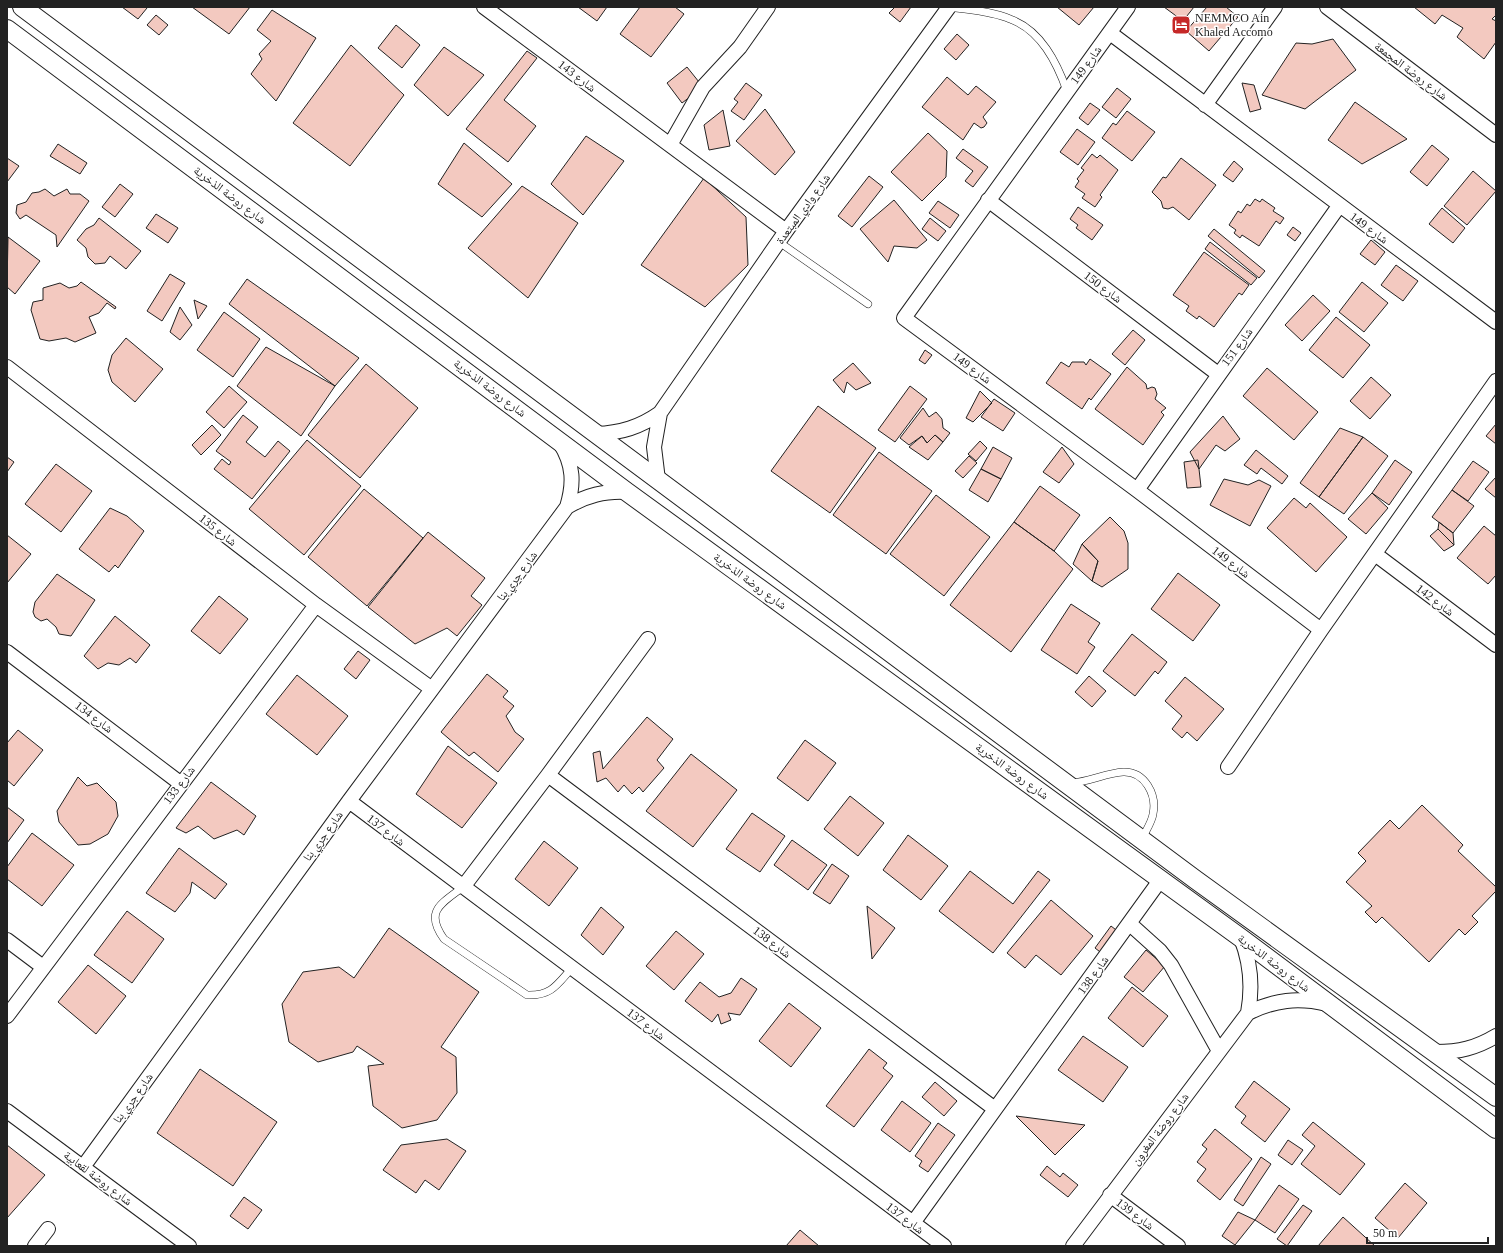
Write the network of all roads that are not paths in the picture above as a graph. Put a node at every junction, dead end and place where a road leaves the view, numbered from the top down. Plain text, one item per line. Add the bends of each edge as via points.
1 (22, 7) edge
2 (484, 7) edge
3 (768, 7) edge
4 (949, 7) edge
5 (1128, 7) edge
6 (1275, 7) edge
7 (1326, 7) edge
8 (7, 29) edge
9 (1110, 33) junction
10 (1067, 91) junction
11 (1205, 105) junction
12 (1496, 135) edge
13 (670, 145) junction
14 (988, 200) junction
15 (1338, 206) junction
16 (782, 237) junction
17 (868, 304) dead end
18 (1496, 322) edge
19 (7, 367) edge
20 (1218, 374) junction
21 (1496, 381) edge
22 (660, 413) junction
23 (596, 434) junction
24 (557, 438) junction
25 (658, 480) junction
26 (1137, 490) junction
27 (626, 492) junction
28 (568, 508) junction
29 (1375, 554) junction
30 (316, 605) junction
31 (1321, 630) junction
32 (648, 639) dead end
33 (1496, 645) edge
34 (7, 652) edge
35 (432, 689) junction
36 (1228, 767) dead end
37 (548, 776) junction
38 (180, 783) junction
39 (1066, 783) junction
40 (348, 801) junction
41 (1142, 840) junction
42 (1161, 879) junction
43 (463, 887) junction
44 (1130, 924) junction
45 (1242, 938) junction
46 (7, 940) edge
47 (43, 967) junction
48 (572, 969) junction
49 (1328, 1004) junction
50 (1248, 1013) junction
51 (7, 1016) edge
52 (1496, 1036) edge
53 (1219, 1051) junction
54 (1436, 1052) junction
55 (1496, 1096) edge
56 (995, 1109) junction
57 (7, 1111) edge
58 (1496, 1129) edge
59 (83, 1167) junction
60 (1110, 1196) junction
61 (913, 1223) junction
62 (48, 1229) dead end
63 (36, 1246) edge
64 (189, 1246) edge
65 (944, 1246) edge
66 (1073, 1246) edge
67 (1178, 1246) edge

1 - 23 street, شارع روضة الذخرية
2 - 13 street, شارع 143
3 - 13 street via 740,47 703,87
4 - 10 lane via 1010,19 1031,31 1059,68
4 - 16 street, شارع وادي المبتعدة
5 - 9 street, شارع 149
6 - 11 street
7 - 12 street, شارع روضة المجمعة
8 - 24 street, شارع روضة الذخرية
9 - 10 street, شارع 149
9 - 11 street, شارع 149
10 - 14 street, شارع 149
11 - 15 street, شارع 149
13 - 16 street, شارع 143
14 - 20 street, شارع 150
14 - 26 street, شارع 149 via 904,318
15 - 18 street, شارع 149
15 - 20 street, شارع 151
16 - 17 lane
16 - 22 street, شارع وادي المبتعدة
19 - 30 street, شارع 135
20 - 26 street, شارع 151
21 - 29 street
22 - 23 street, شارع وادي المبتعدة via 630,429
22 - 25 street, شارع وادي المبتعدة via 654,447
23 - 25 street, شارع روضة الذخرية
24 - 27 street, شارع روضة الذخرية
24 - 28 street, شارع جري بنا via 567,454 572,471 572,490
25 - 39 street, شارع روضة الذخرية
26 - 31 street, شارع 149
27 - 28 street, شارع جري بنا via 595,494 580,499
27 - 42 street, شارع روضة الذخرية
28 - 35 street, شارع جري بنا
29 - 31 street
29 - 33 street, شارع 142
30 - 35 street, شارع 135
30 - 38 street, شارع 133
31 - 36 street
32 - 37 street
34 - 38 street, شارع 134
35 - 40 street, شارع جري بنا
37 - 43 street
37 - 56 street, شارع 138
38 - 47 street, شارع 133
39 - 41 street, شارع روضة الذخرية
39 - 41 lane via 1083,782 1124,772 1137,776 1147,783 1153,797 1154,815
40 - 43 street, شارع 137
40 - 59 street, شارع جري بنا
41 - 54 street, شارع روضة الذخرية
42 - 44 street, شارع 138
42 - 45 street, شارع روضة الذخرية
43 - 48 street, شارع 137
43 - 48 lane via 444,902 434,918 437,929 444,939 527,995 540,995 552,990
44 - 53 street via 1160,951 1171,965
44 - 56 street, شارع 138
45 - 49 street, شارع روضة الذخرية
45 - 50 street, شارع روضة المغرون via 1250,967 1251,998
46 - 47 street
47 - 51 street, شارع 133
48 - 61 street, شارع 137
49 - 50 street via 1301,999 1279,1001
49 - 58 street, شارع روضة الذخرية
50 - 53 street, شارع روضة المغرون
52 - 54 street via 1464,1050
53 - 60 street, شارع روضة المغرون
54 - 55 street, شارع روضة الذخرية
56 - 61 street, شارع 138
57 - 59 street, شارع روضة لقعابية
59 - 64 street, شارع روضة لقعابية
60 - 66 street, شارع روضة المغرون
60 - 67 street, شارع 139
61 - 65 street, شارع 137
62 - 63 street

